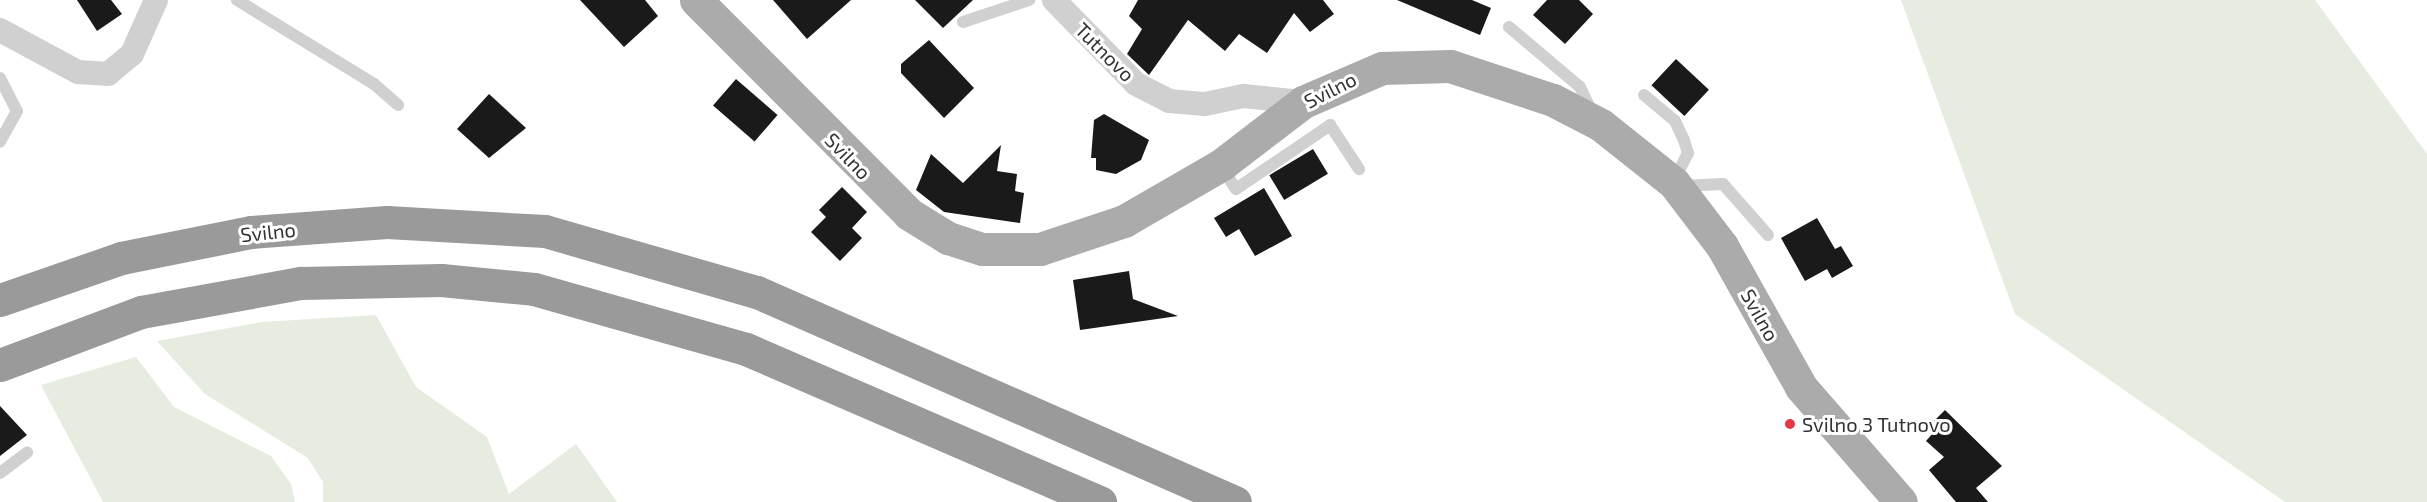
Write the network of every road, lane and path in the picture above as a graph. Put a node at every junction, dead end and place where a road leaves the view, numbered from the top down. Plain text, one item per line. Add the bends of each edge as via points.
1 (156, 0) edge
2 (237, 0) edge
3 (696, 0) edge
4 (1029, 0) edge
5 (1054, 0) edge
6 (963, 22) dead end
7 (1509, 27) dead end
8 (0, 30) edge
9 (0, 78) edge
10 (1644, 95) dead end
11 (1303, 102) junction
12 (398, 105) dead end
13 (1595, 121) junction
14 (0, 142) edge
15 (1221, 165) junction
16 (1359, 169) dead end
17 (1675, 184) junction
18 (1768, 235) dead end
19 (0, 300) edge
20 (0, 365) edge
21 (27, 453) dead end
22 (0, 473) edge
23 (1100, 502) edge
24 (1234, 502) edge
25 (1901, 502) edge

1 - 8 street via 132,54 108,74 78,72
2 - 12 lane via 374,84
3 - 15 main road, Svilno via 909,214 948,238 982,249 1040,249 1073,242 1144,211
4 - 6 lane
5 - 11 street, Tutnovo via 1136,84 1169,102 1205,104 1243,96
7 - 13 lane via 1580,87
9 - 14 lane via 17,111
10 - 17 lane via 1675,121 1684,140 1688,153
11 - 13 main road, Svilno via 1382,68 1450,66 1501,79
11 - 15 main road, Svilno
13 - 17 main road, Svilno
15 - 16 lane via 1236,189 1330,125
17 - 18 lane via 1723,184
17 - 25 main road, Svilno via 1722,246 1801,387
19 - 24 highway, Svilno via 121,258 251,232 387,222 544,231 757,292
20 - 23 highway via 141,312 302,283 441,279 534,289 746,349
21 - 22 lane

